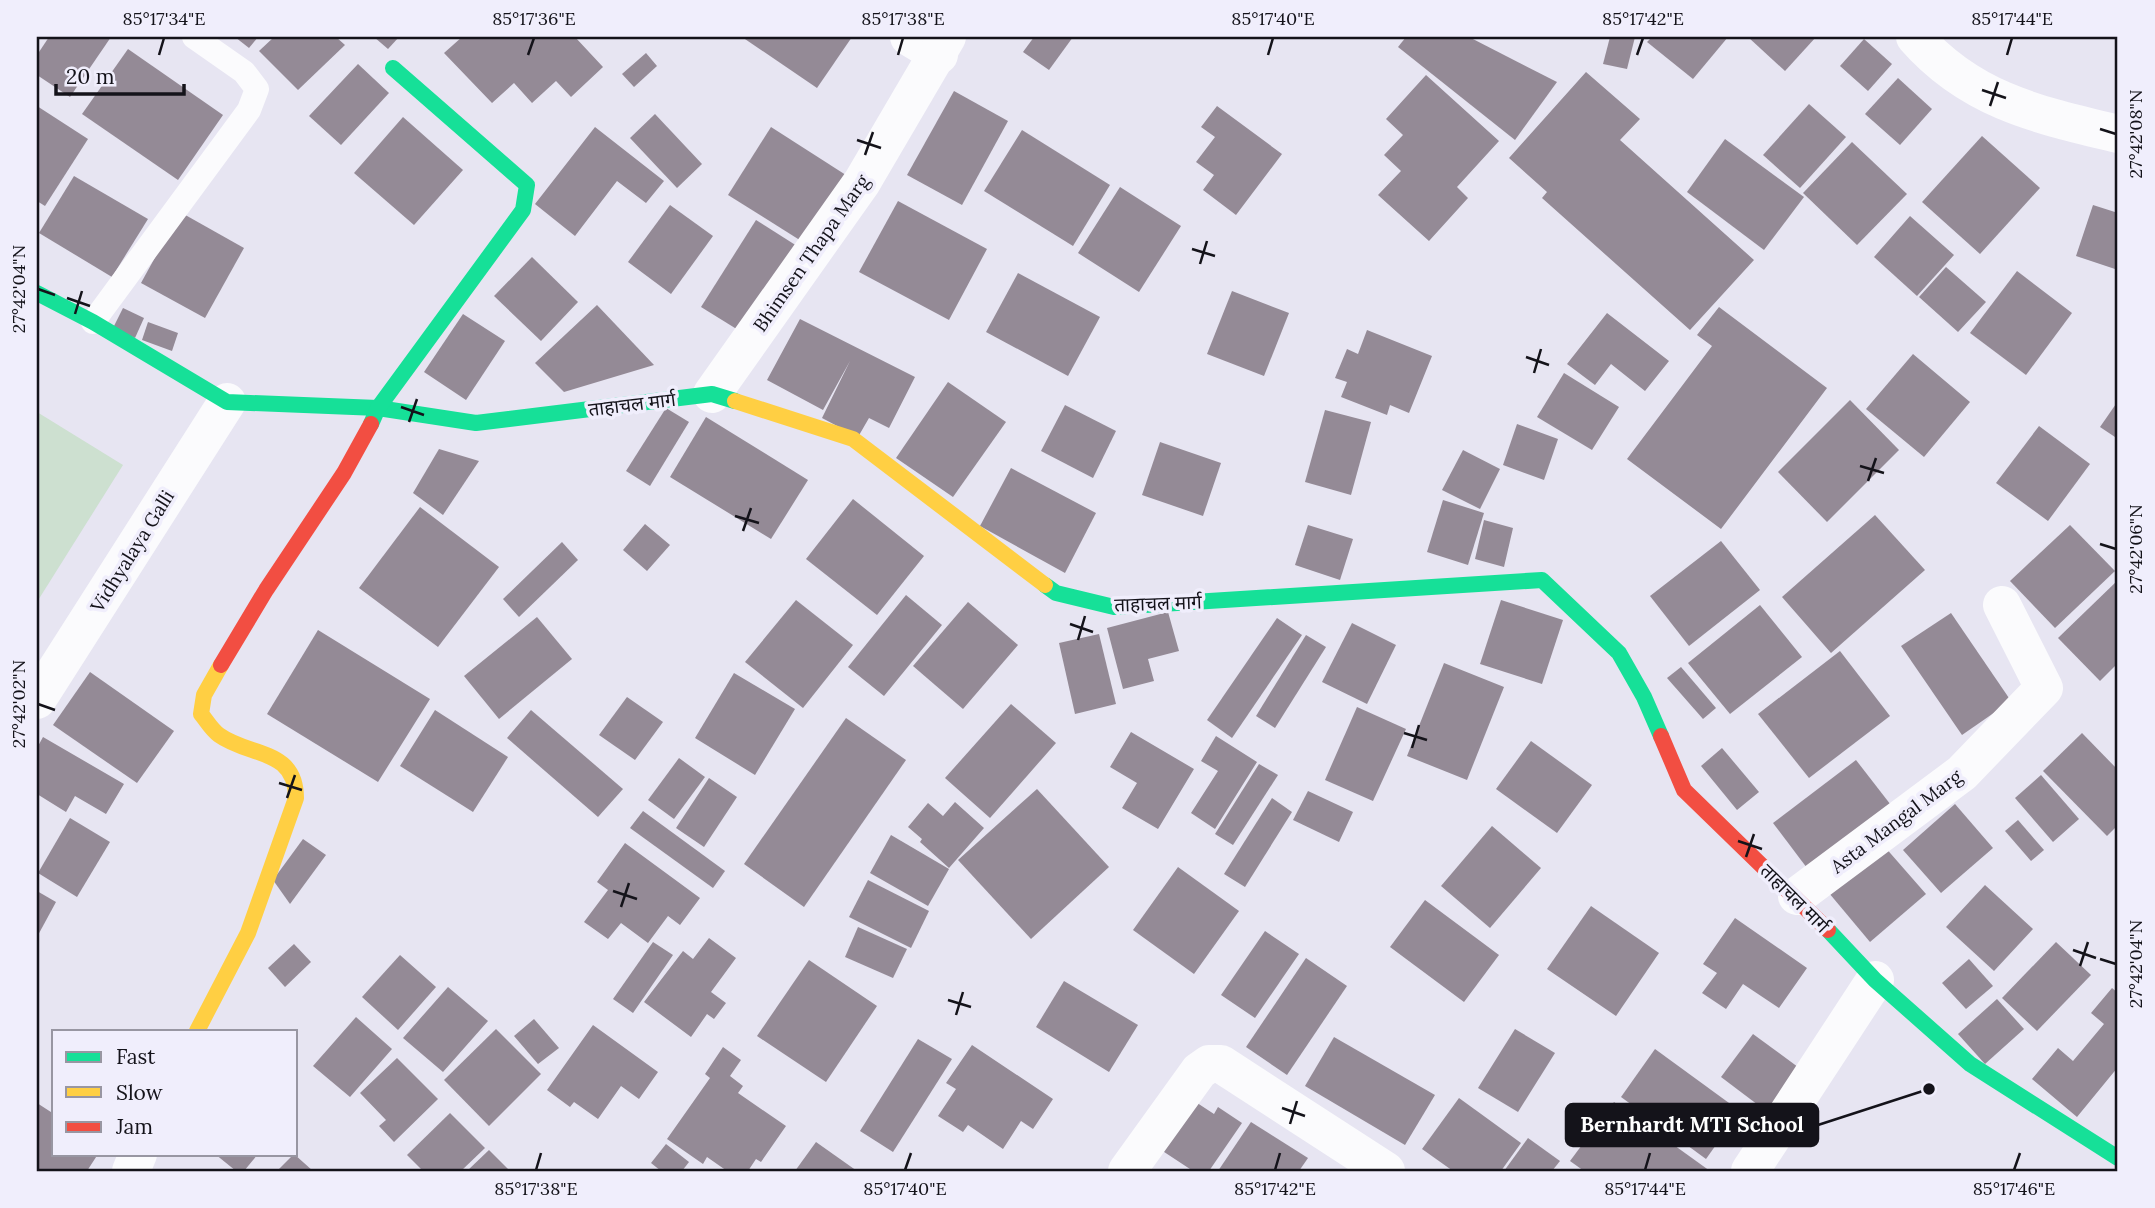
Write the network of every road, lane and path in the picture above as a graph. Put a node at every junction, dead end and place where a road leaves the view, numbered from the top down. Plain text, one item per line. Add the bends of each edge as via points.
1 (194, 37) edge
2 (1915, 37) edge
3 (932, 43) edge
4 (393, 68) dead end
5 (2118, 134) edge
6 (37, 293) edge
7 (93, 322) junction
8 (712, 394) junction
9 (226, 402) junction
10 (378, 408) junction
11 (2002, 605) dead end
12 (37, 700) edge
13 (1797, 897) junction
14 (1875, 980) junction
15 (198, 1030) edge
16 (2118, 1158) edge
17 (1126, 1171) edge
18 (1386, 1171) edge
19 (1750, 1171) edge

1 - 7 lane via 244,72 257,89 249,110
2 - 5 street via 1973,87 2042,116
3 - 8 street, Bhimsen Thapa Marg via 862,181
4 - 10 street via 527,185 523,210
6 - 7 street, ताहाचल मार्ग
7 - 9 street, ताहाचल मार्ग
8 - 10 street, ताहाचल मार्ग via 476,423
8 - 13 street, ताहाचल मार्ग via 853,439 1056,593 1114,607 1542,580 1619,653 1644,697 1684,790
9 - 10 street, ताहाचल मार्ग
9 - 12 street, Vidhyalaya Galli
10 - 15 street via 332,494 274,577 204,695 201,714 218,734 290,768 298,783 248,933
11 - 13 street, Asta Mangal Marg via 2044,688 1962,773
13 - 14 street, ताहाचल मार्ग
14 - 16 street, ताहाचल मार्ग via 1970,1064
14 - 19 street
17 - 18 street via 1209,1064 1221,1065

